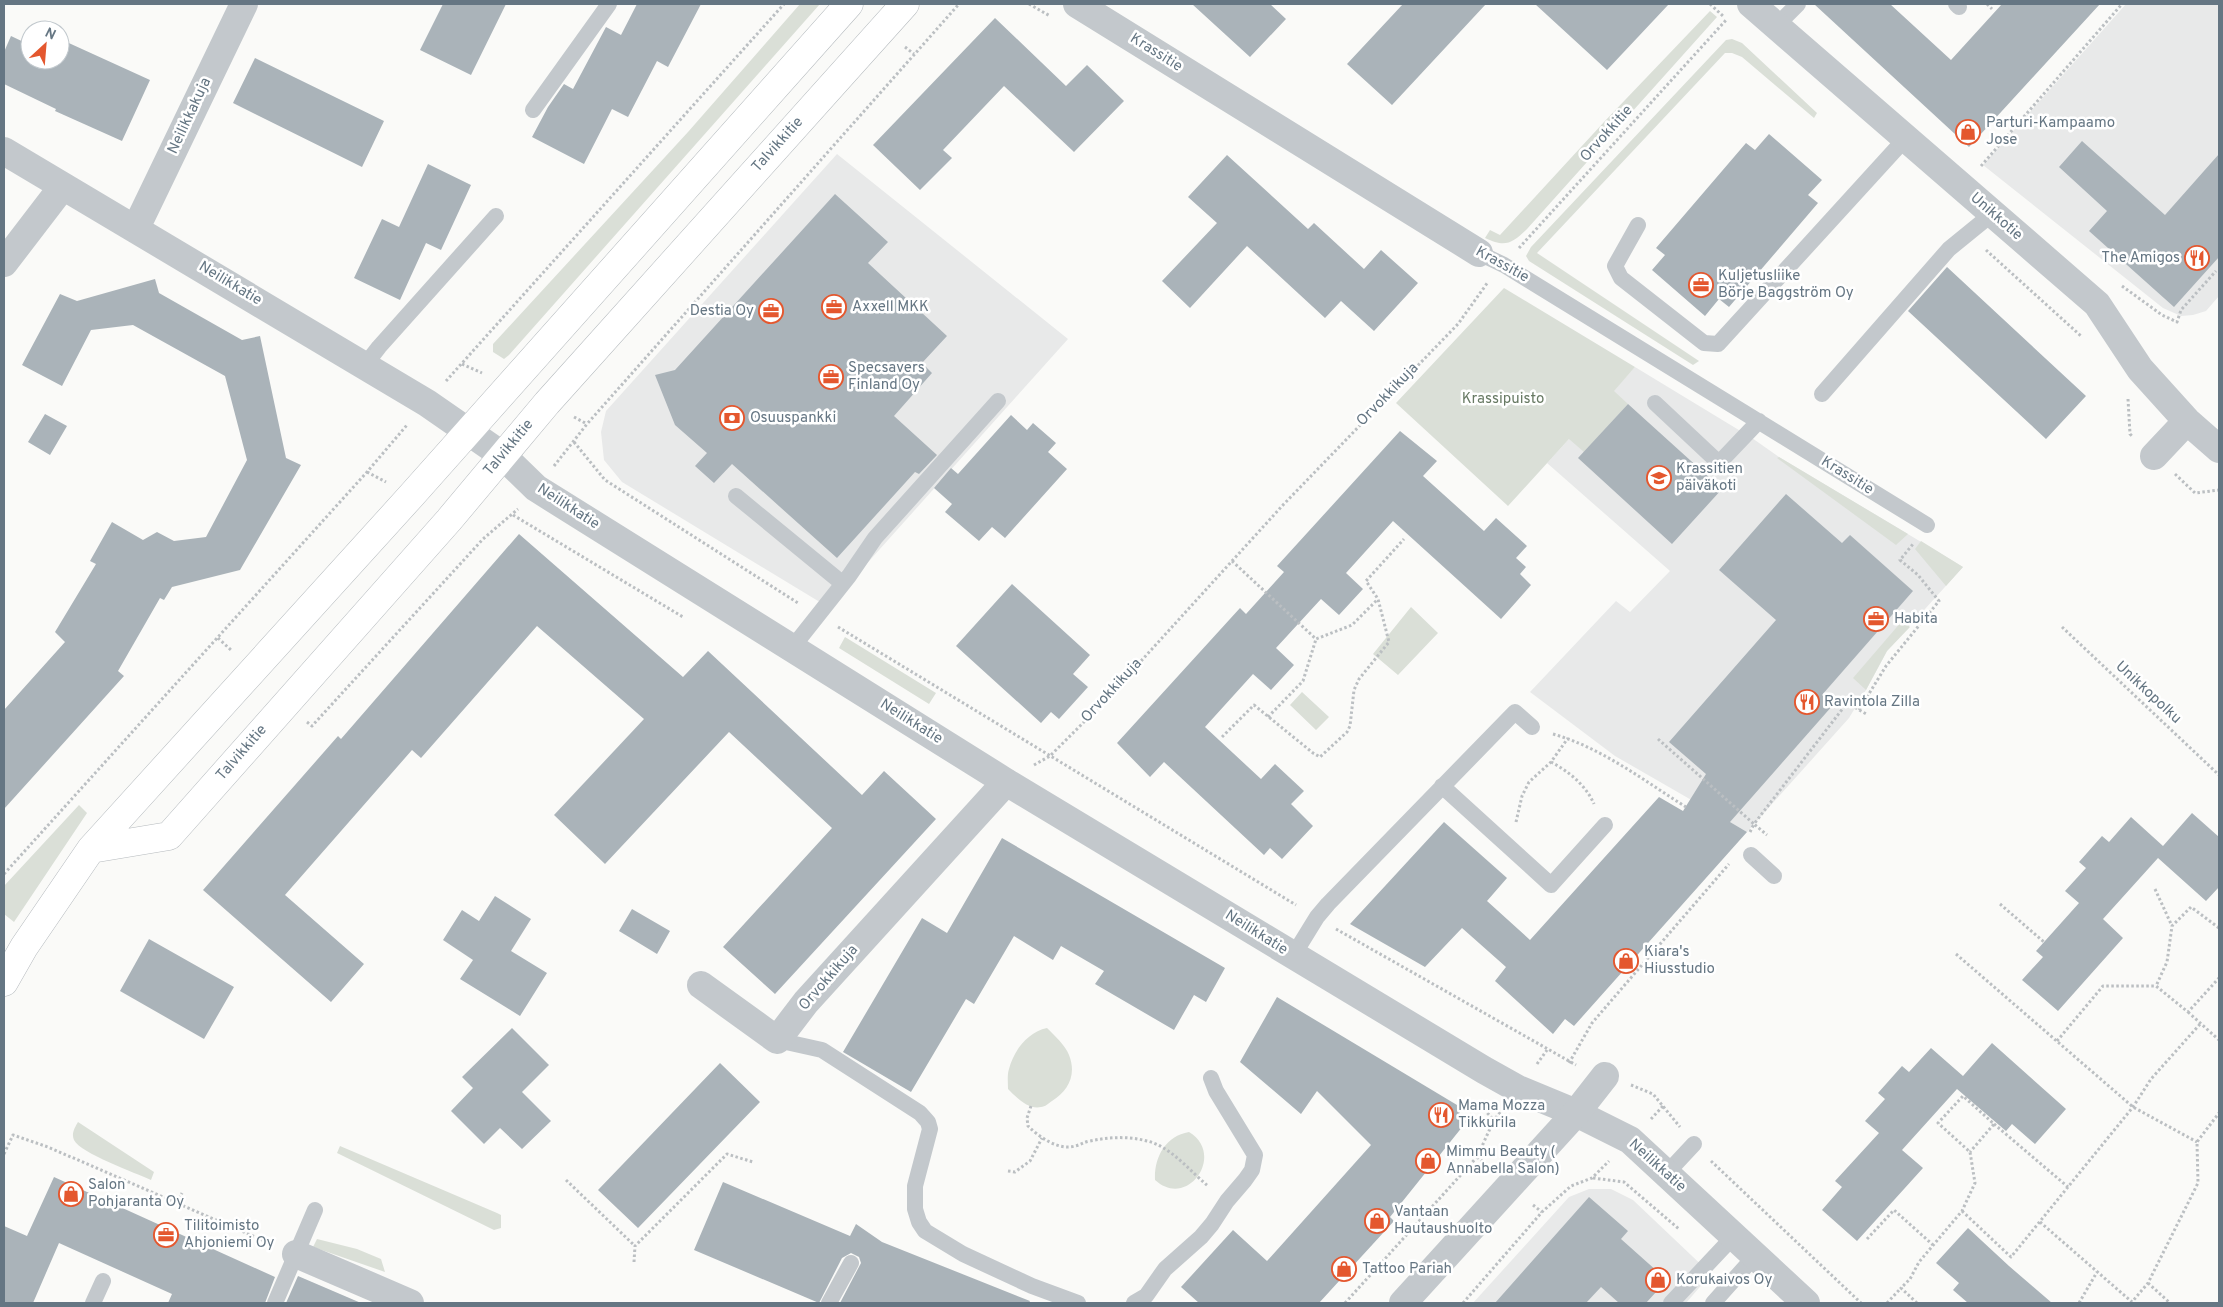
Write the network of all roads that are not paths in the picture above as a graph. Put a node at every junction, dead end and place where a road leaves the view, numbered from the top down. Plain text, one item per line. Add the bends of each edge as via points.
1 (244, 4) edge
2 (608, 4) edge
3 (850, 4) edge
4 (905, 4) edge
5 (1077, 4) edge
6 (1751, 4) edge
7 (1798, 4) edge
8 (1776, 26) junction
9 (533, 110) dead end
10 (1905, 138) junction
11 (4, 151) edge
12 (63, 186) junction
13 (1992, 214) junction
14 (496, 216) dead end
15 (1638, 225) dead end
16 (136, 228) junction
17 (1479, 253) joint
18 (4, 263) edge
19 (365, 366) junction
20 (1822, 394) dead end
21 (998, 401) dead end
22 (1655, 403) dead end
23 (1759, 421) junction
24 (2187, 421) junction
25 (469, 431) junction
26 (2219, 449) edge
27 (502, 455) junction
28 (2154, 456) dead end
29 (736, 496) dead end
30 (1927, 525) dead end
31 (842, 583) junction
32 (792, 648) junction
33 (1532, 727) road end
34 (1006, 782) junction
35 (1442, 786) junction
36 (1605, 825) road end
37 (1749, 847) road end
38 (91, 849) junction
39 (1774, 876) dead end
40 (1293, 956) junction
41 (4, 982) edge
42 (701, 985) dead end
43 (777, 1040) junction
44 (1605, 1076) dead end
45 (1211, 1078) dead end
46 (1576, 1112) junction
47 (1694, 1144) road end
48 (1666, 1174) junction
49 (315, 1210) dead end
50 (1734, 1236) junction
51 (296, 1254) junction
52 (1755, 1256) junction
53 (851, 1263) dead end
54 (103, 1281) dead end
55 (93, 1303) edge
56 (275, 1303) edge
57 (410, 1303) edge
58 (829, 1303) edge
59 (1078, 1303) edge
60 (1134, 1303) edge
61 (1403, 1303) edge
62 (1671, 1303) edge
63 (1713, 1303) edge
64 (1806, 1303) edge

1 - 16 street, Neilikkakuja
2 - 9 lane
3 - 25 main road
4 - 27 main road, Talvikkitie
5 - 17 street, Krassitie
6 - 8 street, Unikkotie
7 - 8 lane
8 - 10 street, Unikkotie
10 - 13 street, Unikkotie
10 - 15 lane via 1718,344 1704,343 1621,278 1615,266
11 - 12 street, Neilikkatie
12 - 16 street, Neilikkatie
12 - 18 street
13 - 20 lane via 1949,249
13 - 24 street, Unikkotie via 2097,304 2140,369
14 - 19 lane
16 - 19 street, Neilikkatie
17 - 23 lane, Krassitie via 1504,265
19 - 25 street, Neilikkatie
21 - 31 lane via 875,538
22 - 23 lane via 1718,463
23 - 30 lane, Krassitie
24 - 26 street, Unikkotie
24 - 28 street
25 - 27 street, Neilikkatie
25 - 38 main road
27 - 32 street, Neilikkatie via 536,488
27 - 38 main road, Talvikkitie via 449,520 168,836
29 - 31 lane
31 - 32 lane
32 - 34 street, Neilikkatie
33 - 35 lane via 1515,712
34 - 40 street, Neilikkatie
34 - 43 street, Orvokkikuja via 806,1002
35 - 36 lane via 1551,885
35 - 40 lane via 1317,917
37 - 39 lane
38 - 41 main road
40 - 46 street, Neilikkatie via 1518,1089
42 - 43 street
43 - 59 lane via 822,1050 920,1113 928,1122 930,1129 915,1186 915,1209 926,1231 963,1254
44 - 46 street
45 - 60 lane via 1254,1155 1252,1170 1201,1237 1164,1270 1146,1296
46 - 48 street, Neilikkatie via 1630,1140
46 - 61 street
47 - 48 lane
48 - 50 street, Neilikkatie
49 - 51 lane
50 - 52 street, Neilikkatie
50 - 62 lane
51 - 56 lane
51 - 57 street
52 - 63 lane
52 - 64 street, Neilikkatie
53 - 58 lane
54 - 55 lane

